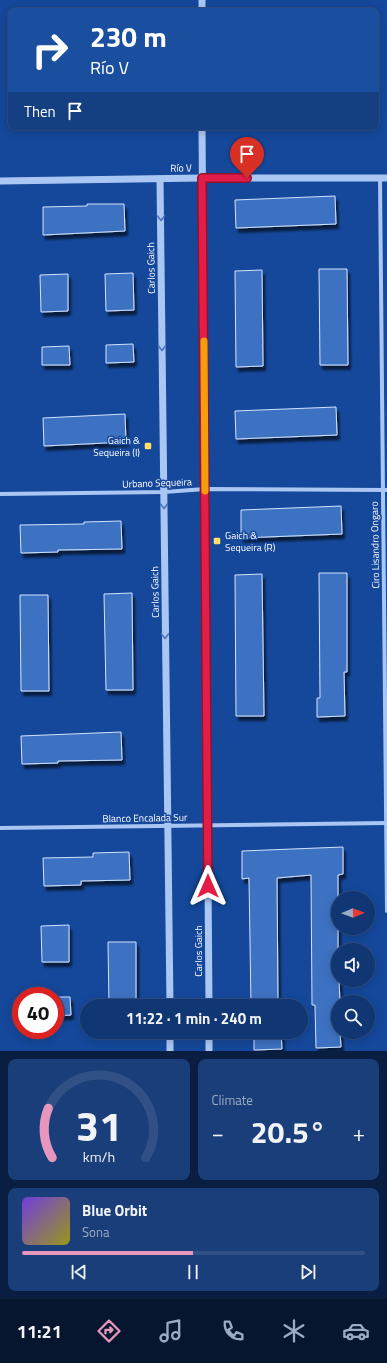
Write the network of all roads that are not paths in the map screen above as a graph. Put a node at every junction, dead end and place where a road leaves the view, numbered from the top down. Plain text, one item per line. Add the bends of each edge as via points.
1 (202, 130) edge
2 (202, 178) junction
3 (383, 178) edge
4 (160, 179) junction
5 (0, 182) edge
6 (205, 489) junction
7 (385, 490) edge
8 (164, 492) junction
9 (0, 494) edge
10 (386, 823) edge
11 (207, 825) junction
12 (168, 826) junction
13 (0, 828) edge
14 (387, 911) edge
15 (170, 999) edge
16 (208, 999) edge
17 (170, 1039) edge
18 (209, 1039) edge
19 (170, 1051) edge
20 (209, 1051) edge

1 - 2 street, Carlos Gaich
2 - 3 street, Río V
2 - 4 street, Río V
2 - 6 street, Carlos Gaich
3 - 7 street, Ciro Lisandro Ongaro
4 - 5 street, Río V
4 -> 8 street, Carlos Gaich
6 - 7 street, Urbano Sequeira
6 - 8 street, Urbano Sequeira
6 - 11 street, Carlos Gaich
7 - 10 street, Ciro Lisandro Ongaro
8 - 9 street, Urbano Sequeira
8 -> 12 street, Carlos Gaich
10 - 11 street, Blanco Encalada Sur
10 - 14 street, Ciro Lisandro Ongaro
11 - 12 street, Blanco Encalada Sur
11 - 16 street, Carlos Gaich
12 - 13 street, Blanco Encalada Sur
12 - 15 street, Carlos Gaich
17 - 19 street
18 - 20 street

